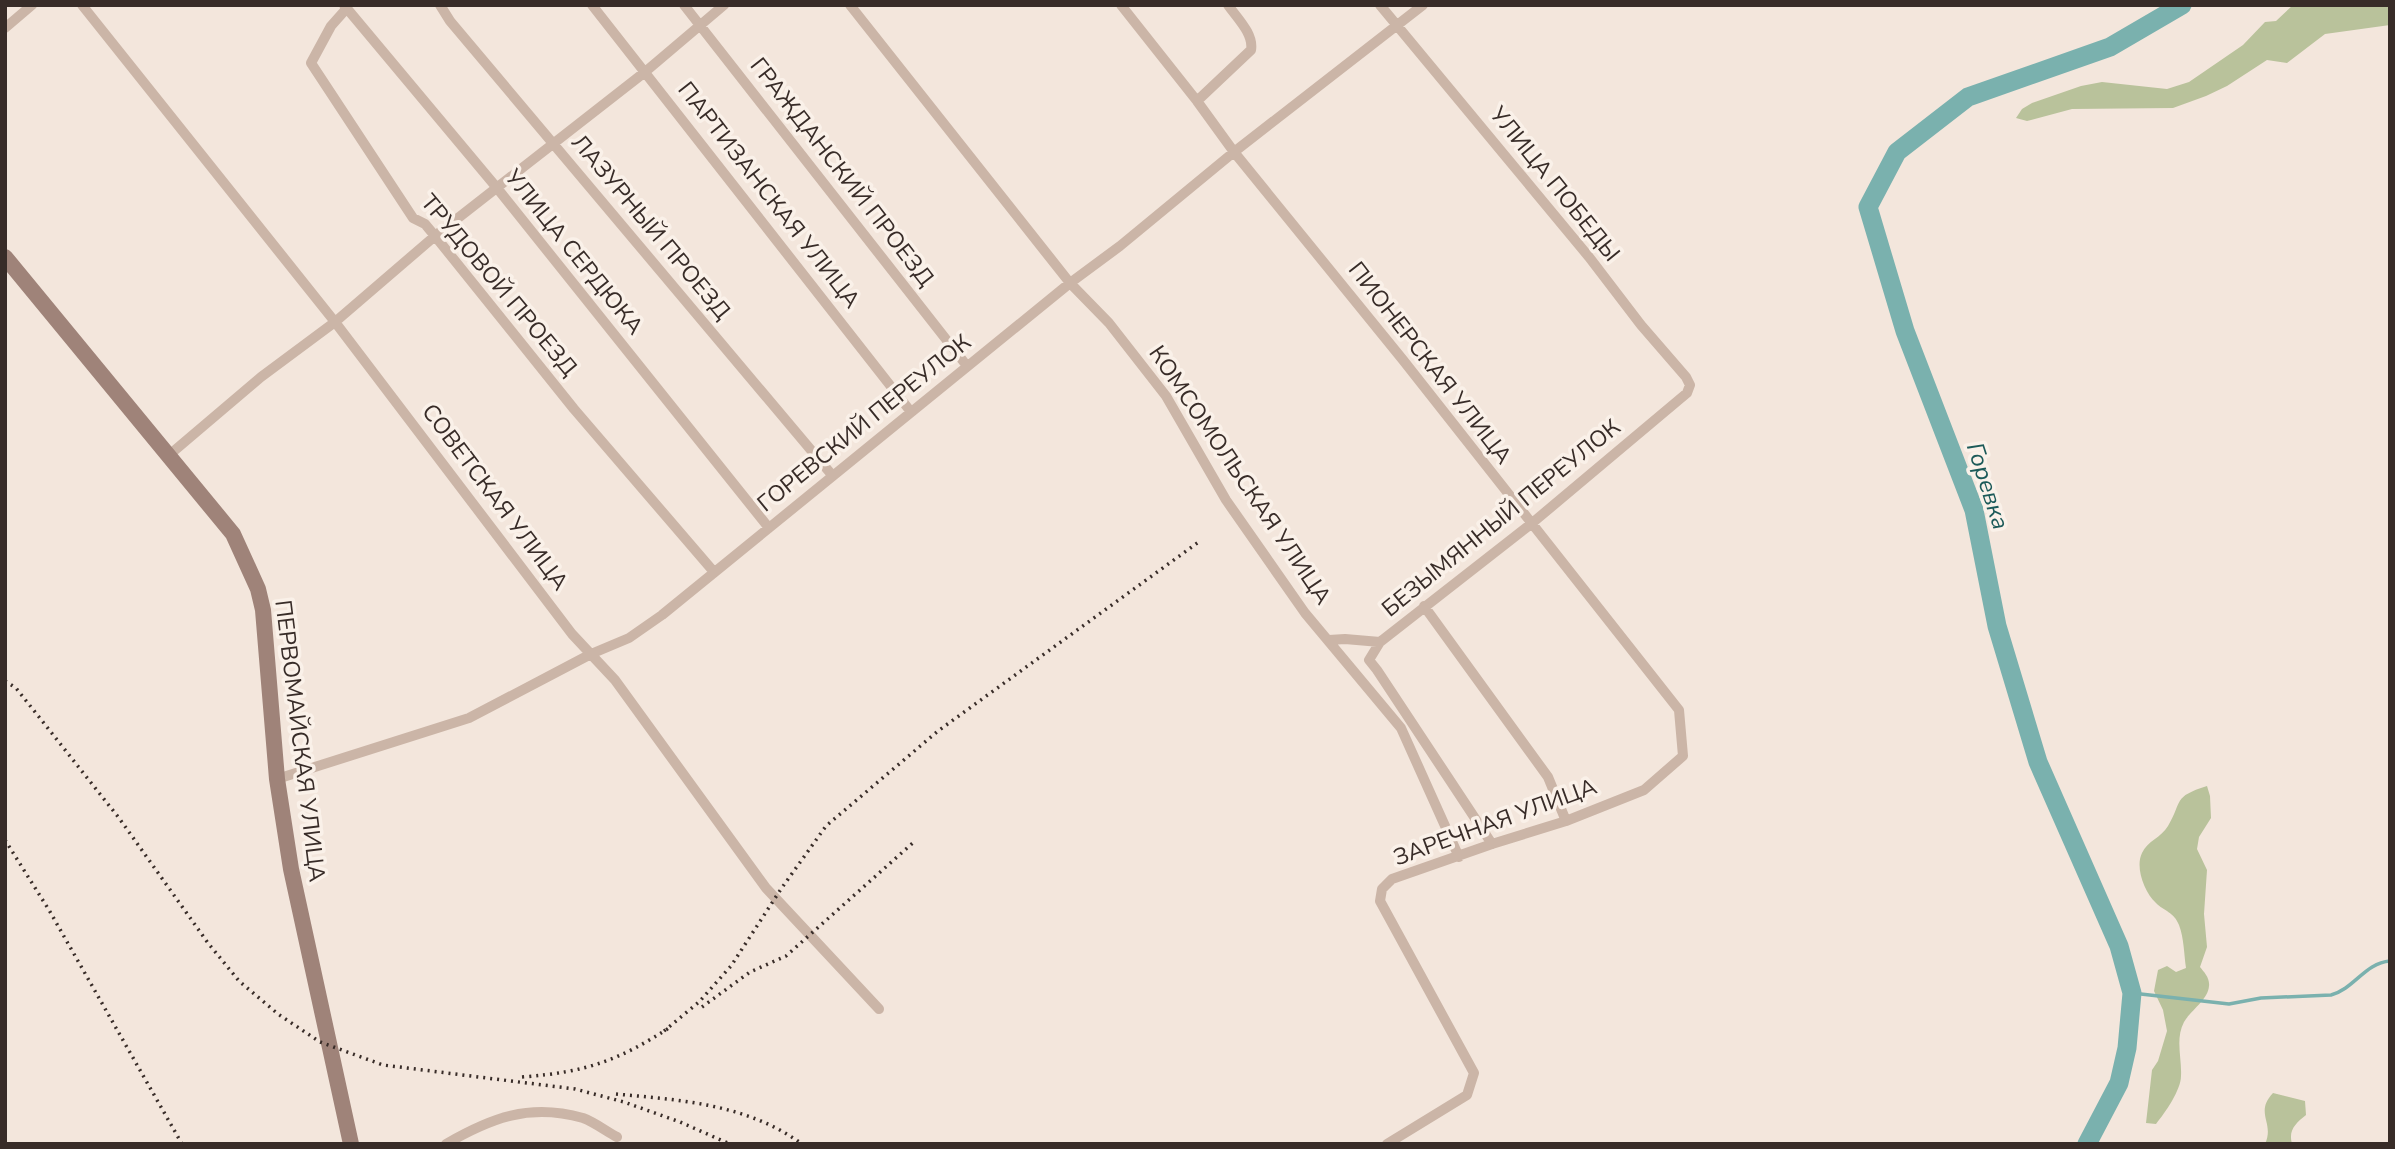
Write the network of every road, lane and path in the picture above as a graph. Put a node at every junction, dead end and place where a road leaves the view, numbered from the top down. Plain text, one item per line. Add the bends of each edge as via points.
1 (32, 5) edge
2 (82, 5) edge
3 (440, 5) edge
4 (592, 5) edge
5 (684, 5) edge
6 (724, 5) edge
7 (850, 5) edge
8 (1121, 5) edge
9 (1228, 5) edge
10 (1380, 5) edge
11 (1423, 5) edge
12 (345, 7) edge
13 (700, 25) junction
14 (1397, 27) junction
15 (5, 28) edge
16 (645, 72) junction
17 (1197, 101) junction
18 (554, 144) junction
19 (1234, 152) junction
20 (497, 188) junction
21 (435, 236) junction
22 (5, 257) edge
23 (1070, 283) junction
24 (335, 322) junction
25 (967, 366) junction
26 (1687, 393) joint
27 (911, 412) junction
28 (168, 456) junction
29 (832, 475) junction
30 (1531, 524) junction
31 (769, 527) junction
32 (714, 572) junction
33 (1424, 606) junction
34 (1329, 640) junction
35 (1380, 642) junction
36 (591, 654) junction
37 (1683, 756) joint
38 (277, 779) junction
39 (1566, 821) junction
40 (1492, 844) junction
41 (1459, 857) junction
42 (879, 1009) dead end
43 (617, 1137) dead end
44 (351, 1144) edge
45 (446, 1144) edge
46 (1387, 1144) edge

1 - 15 street
2 - 24 street, СОВЕТСКАЯ УЛИЦА
3 - 18 street, ЛАЗУРНЫЙ ПРОЕЗД
4 - 16 street, ПАРТИЗАНСКАЯ УЛИЦА
5 - 13 street, ГРАЖДАНСКИЙ ПРОЕЗД
6 - 13 street
7 - 23 street, КОМСОМОЛЬСКАЯ УЛИЦА
8 - 17 street, ПИОНЕРСКАЯ УЛИЦА
9 - 17 street via 1253,42 1251,50
10 - 14 street, УЛИЦА ПОБЕДЫ
11 - 14 street, ГОРЕВСКИЙ ПЕРЕУЛОК
12 - 20 street, УЛИЦА СЕРДЮКА
12 - 21 street, ТРУДОВОЙ ПРОЕЗД via 310,63 413,218
13 - 16 street
13 - 25 street, ГРАЖДАНСКИЙ ПРОЕЗД
14 - 19 street, ГОРЕВСКИЙ ПЕРЕУЛОК
14 - 26 street, УЛИЦА ПОБЕДЫ via 1686,377
16 - 18 street
16 - 27 street, ПАРТИЗАНСКАЯ УЛИЦА
17 - 19 street, ПИОНЕРСКАЯ УЛИЦА
18 - 20 street
18 - 29 street, ЛАЗУРНЫЙ ПРОЕЗД
19 - 23 street, ГОРЕВСКИЙ ПЕРЕУЛОК
19 - 30 street, ПИОНЕРСКАЯ УЛИЦА
20 - 21 street
20 - 31 street, УЛИЦА СЕРДЮКА
21 - 24 street
21 - 32 street, ТРУДОВОЙ ПРОЕЗД via 574,409
22 - 28 main road, ПЕРВОМАЙСКАЯ УЛИЦА
23 - 25 street, ГОРЕВСКИЙ ПЕРЕУЛОК
23 - 34 street, КОМСОМОЛЬСКАЯ УЛИЦА via 1109,323 1166,396 1226,500
24 - 28 street
24 - 36 street, СОВЕТСКАЯ УЛИЦА
25 - 27 street, ГОРЕВСКИЙ ПЕРЕУЛОК
26 - 30 street, БЕЗЫМЯННЫЙ ПЕРЕУЛОК
27 - 29 street, ГОРЕВСКИЙ ПЕРЕУЛОК
28 - 38 main road, ПЕРВОМАЙСКАЯ УЛИЦА via 233,534 258,589
29 - 31 street, ГОРЕВСКИЙ ПЕРЕУЛОК
30 - 33 street, БЕЗЫМЯННЫЙ ПЕРЕУЛОК
30 - 37 street, ПИОНЕРСКАЯ УЛИЦА via 1679,710
31 - 32 street, ГОРЕВСКИЙ ПЕРЕУЛОК
32 - 36 street, ГОРЕВСКИЙ ПЕРЕУЛОК via 629,638
33 - 35 street, БЕЗЫМЯННЫЙ ПЕРЕУЛОК
33 - 39 street via 1548,777
34 - 35 street, БЕЗЫМЯННЫЙ ПЕРЕУЛОК
34 - 41 street, КОМСОМОЛЬСКАЯ УЛИЦА via 1401,728
35 - 40 street via 1369,660
36 - 38 street, ГОРЕВСКИЙ ПЕРЕУЛОК via 469,718
36 - 42 street, СОВЕТСКАЯ УЛИЦА via 615,680 766,888
37 - 39 street, ЗАРЕЧНАЯ УЛИЦА via 1644,790
38 - 44 main road, ПЕРВОМАЙСКАЯ УЛИЦА via 293,880
39 - 40 street, ЗАРЕЧНАЯ УЛИЦА
40 - 41 street, ЗАРЕЧНАЯ УЛИЦА
41 - 46 street, ЗАРЕЧНАЯ УЛИЦА via 1392,879 1381,890 1380,901 1474,1073 1467,1095
43 - 45 street via 584,1119 538,1111 502,1116

